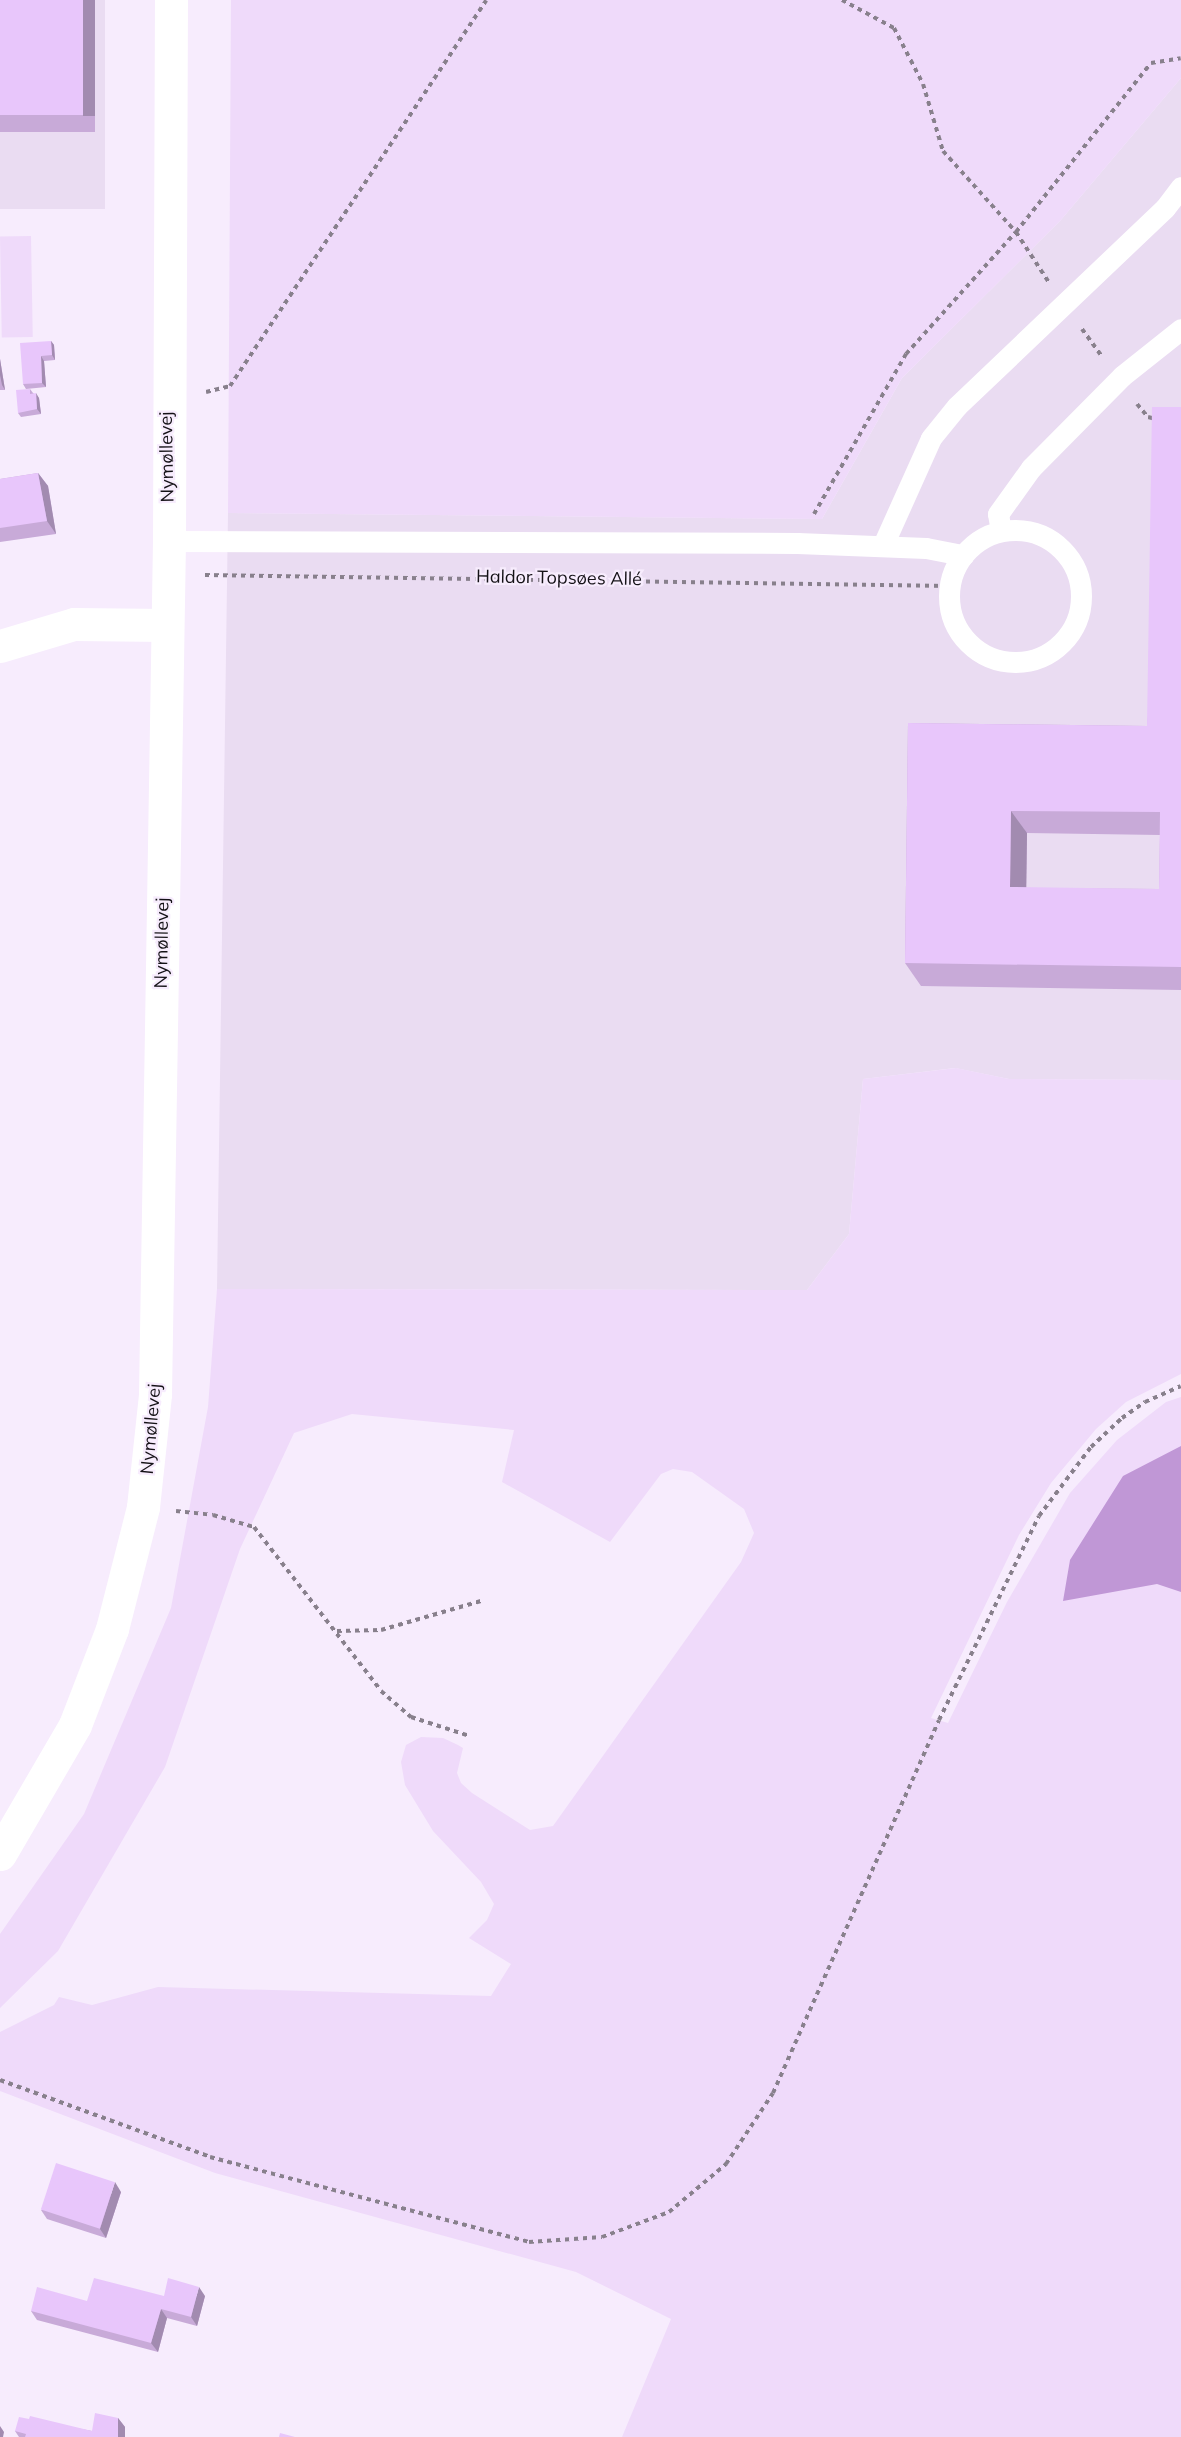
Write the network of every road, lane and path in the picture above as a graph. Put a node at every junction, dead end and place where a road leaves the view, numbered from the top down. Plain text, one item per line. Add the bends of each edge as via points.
1 (171, 0) edge
2 (486, 0) edge
3 (842, 0) edge
4 (1181, 58) edge
5 (1181, 187) edge
6 (1016, 232) junction
7 (1064, 304) junction
8 (1180, 332) edge
9 (1119, 380) junction
10 (166, 403) junction
11 (1164, 422) edge
12 (1001, 531) junction
13 (169, 541) junction
14 (797, 543) junction
15 (883, 545) junction
16 (963, 555) junction
17 (168, 575) junction
18 (950, 586) junction
19 (166, 625) junction
20 (0, 646) edge
21 (1181, 1386) edge
22 (143, 1507) junction
23 (481, 1601) dead end
24 (336, 1631) junction
25 (470, 1736) dead end
26 (0, 1854) edge
27 (0, 2080) edge

1 - 10 street, Nymøllevej
2 - 10 path via 230,386
3 - 6 path via 894,28 923,84 943,151
4 - 6 path via 1151,63
5 - 7 lane via 1166,208
6 - 7 path
6 - 14 path via 906,354
7 - 9 path
7 - 15 lane via 957,406 931,438
8 - 9 lane
9 - 11 path via 1148,417
9 - 12 lane via 1031,468 998,514
10 - 13 street, Nymøllevej
12 - 16 lane via 980,540
12 - 18 lane via 1032,532 1065,552 1078,573 1082,595 1072,631 1047,655 1025,663 1006,663 984,656 963,637 952,617
13 - 14 lane, Haldor Topsøes Allé
13 - 17 street, Nymøllevej
14 - 15 lane, Haldor Topsøes Allé
15 - 16 lane, Haldor Topsøes Allé
16 - 18 lane
17 - 18 path, Haldor Topsøes Allé
17 - 19 street, Nymøllevej
19 - 20 street via 74,624
19 - 22 street, Nymøllevej via 156,1394
21 - 27 path via 1145,1402 1122,1418 1091,1447 1039,1516 939,1720 773,2093 726,2164 669,2212 602,2236 529,2242 210,2157
22 - 24 path via 213,1515 254,1527
22 - 26 street, Nymøllevej via 112,1629 75,1725
23 - 24 path via 381,1630
24 - 25 path via 381,1691 411,1717

